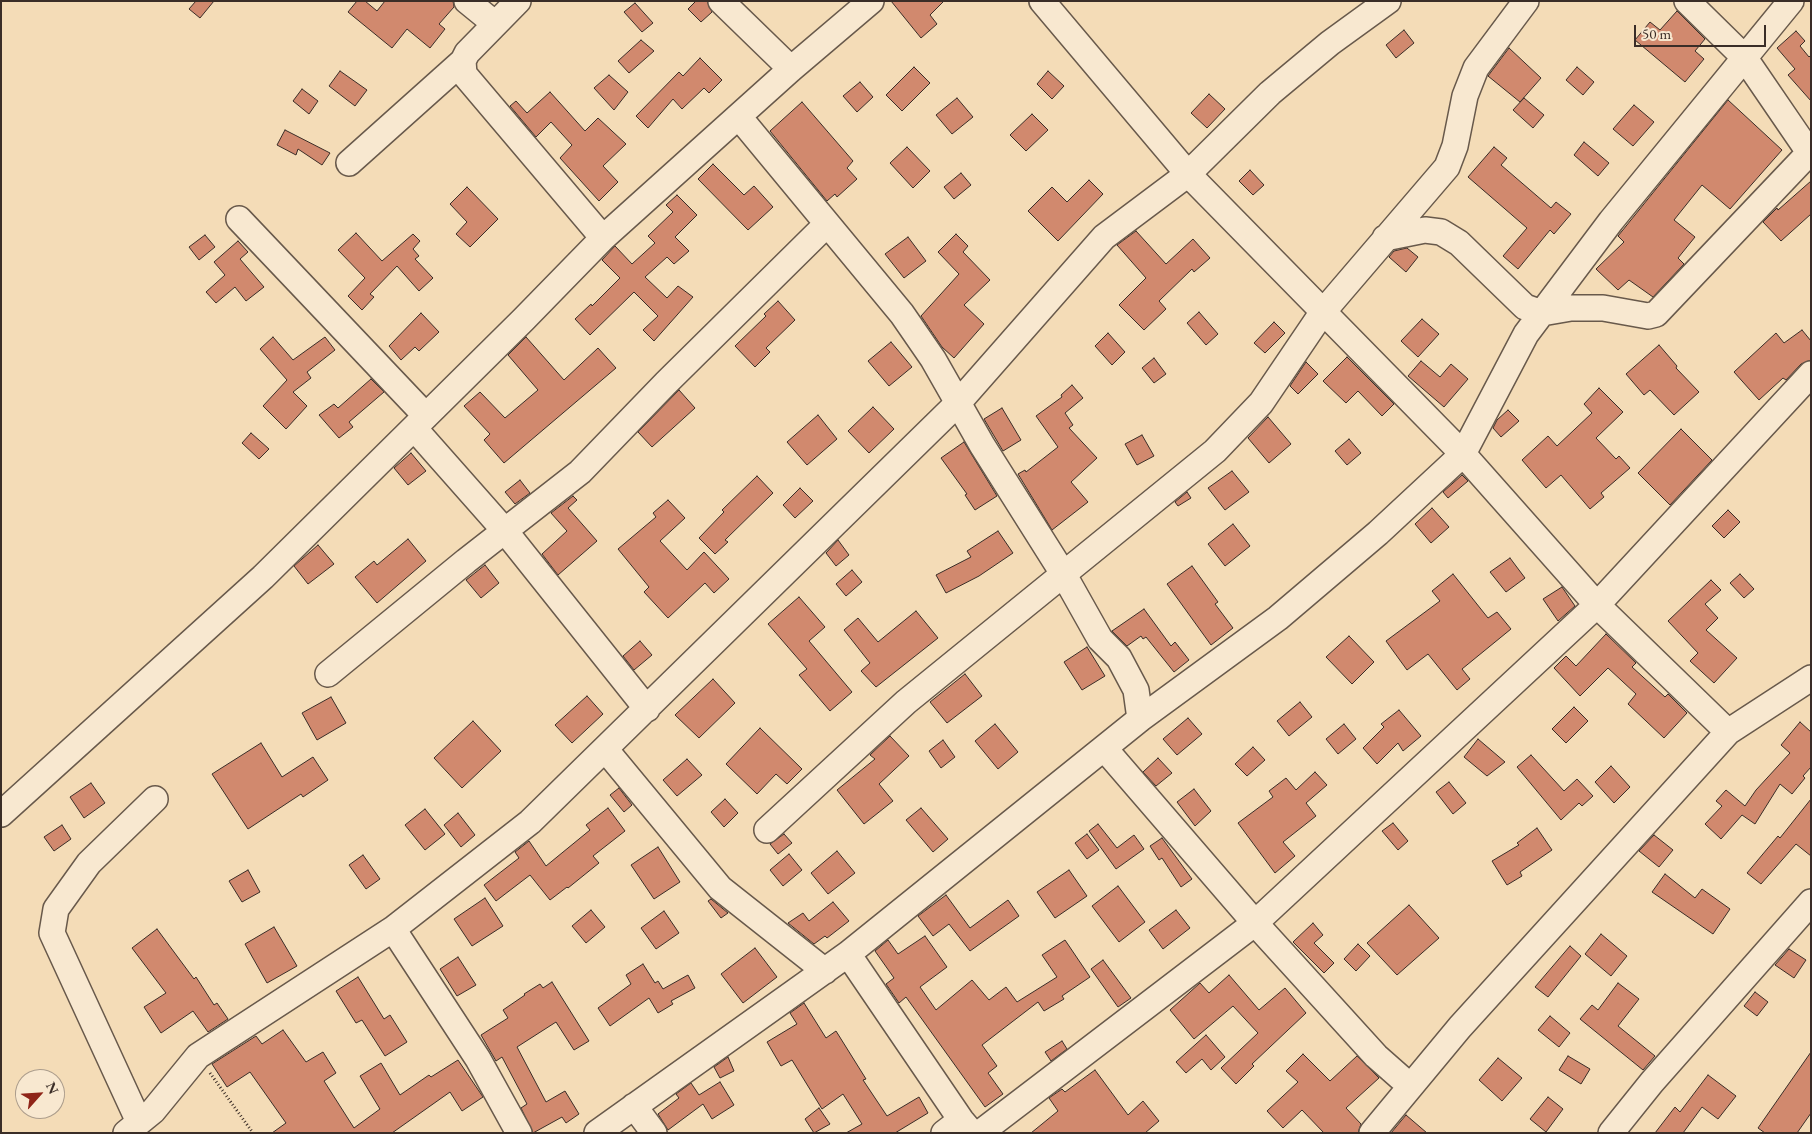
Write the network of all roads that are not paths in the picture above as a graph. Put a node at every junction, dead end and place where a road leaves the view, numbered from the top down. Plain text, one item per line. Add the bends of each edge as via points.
1 (467, 1) edge
2 (518, 1) edge
3 (721, 1) edge
4 (871, 1) edge
5 (1042, 1) edge
6 (1388, 1) edge
7 (1526, 1) edge
8 (1687, 1) edge
9 (1791, 1) edge
10 (494, 23) junction
11 (1744, 57) junction
12 (463, 61) junction
13 (791, 69) junction
14 (739, 117) junction
15 (1810, 154) edge
16 (349, 163) dead end
17 (1188, 174) junction
18 (239, 219) dead end
19 (826, 224) junction
20 (603, 238) junction
21 (1386, 238) junction
22 (1322, 313) junction
23 (1542, 313) junction
24 (1811, 374) edge
25 (958, 403) junction
26 (420, 422) junction
27 (1463, 454) junction
28 (505, 531) junction
29 (1064, 575) junction
30 (1597, 604) junction
31 (328, 674) dead end
32 (1811, 678) edge
33 (647, 709) junction
34 (1140, 719) junction
35 (1728, 732) junction
36 (1104, 748) junction
37 (605, 749) junction
38 (155, 799) dead end
39 (1, 814) edge
40 (767, 830) dead end
41 (1811, 902) edge
42 (1255, 923) junction
43 (393, 928) junction
44 (848, 954) junction
45 (825, 971) junction
46 (1410, 1086) junction
47 (634, 1106) junction
48 (132, 1128) edge
49 (964, 1130) edge
50 (519, 1133) edge
51 (597, 1133) edge
52 (654, 1133) edge
53 (1372, 1133) edge
54 (1611, 1133) edge

1 - 10 street
2 - 10 street
3 - 13 street
4 - 13 street
5 - 17 street
6 - 17 street via 1330,43 1270,94
7 - 21 street via 1476,68 1465,96 1455,146 1447,167
8 - 11 street
9 - 11 street
10 - 12 street
11 - 15 street
11 - 23 street via 1611,221
12 - 16 street
12 - 20 street via 464,74
13 - 14 street
14 - 19 street
14 - 20 street
15 - 23 street via 1656,314 1648,316 1603,308 1571,308
17 - 22 street
17 - 25 street via 1104,237
18 - 26 street
19 - 25 street via 902,314
19 - 28 street via 580,472
20 - 26 street
21 - 22 street
21 - 23 street via 1425,230 1440,232 1459,243 1525,307
22 - 27 street
22 - 29 street via 1261,403 1215,451
23 - 27 street via 1526,334
24 - 30 street
25 - 29 street
25 - 33 street
26 - 28 street
26 - 39 street via 263,577
27 - 30 street
27 - 34 street via 1378,533 1278,618
28 - 31 street
28 - 33 street
29 - 34 street via 1100,639 1119,658 1136,690
29 - 40 street via 906,702
30 - 35 street
30 - 42 street
32 - 35 street
33 - 37 street
34 - 36 street
35 - 46 street
36 - 42 street
36 - 44 street
37 - 43 street via 530,822
37 - 45 street via 720,888
38 - 48 street via 89,862 56,908 52,933
41 - 54 street
42 - 46 street via 1376,1056
42 - 49 street
43 - 48 street via 198,1056 153,1111
43 - 50 street via 478,1059
44 - 45 street
44 - 49 street
45 - 47 street
46 - 53 street
47 - 51 street
47 - 52 street

